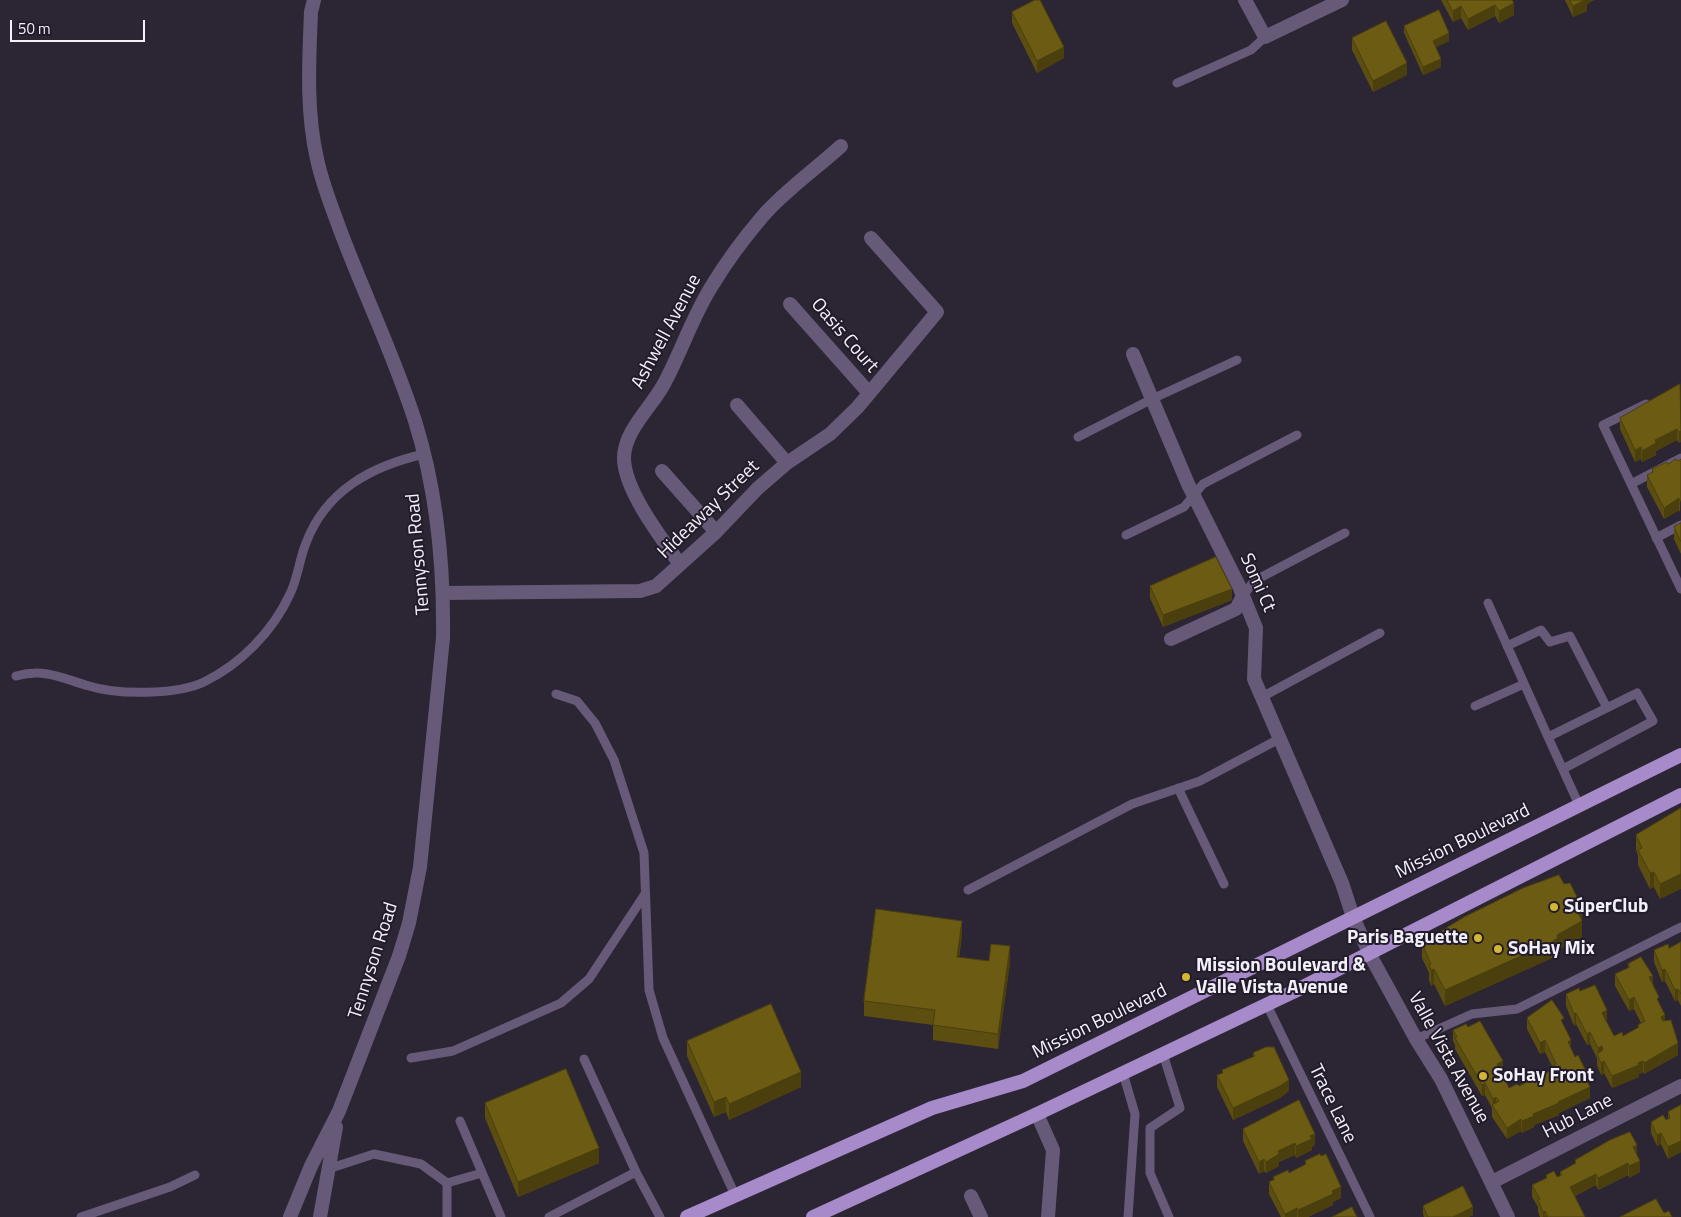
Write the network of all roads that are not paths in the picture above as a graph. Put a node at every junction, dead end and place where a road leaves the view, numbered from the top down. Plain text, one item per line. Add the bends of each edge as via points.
1 (314, 0) edge
2 (1245, 0) edge
3 (1342, 0) edge
4 (1265, 37) junction
5 (1177, 83) dead end
6 (841, 146) dead end
7 (871, 238) dead end
8 (790, 304) dead end
9 (1133, 354) dead end
10 (1237, 360) dead end
11 (868, 393) junction
12 (1152, 399) junction
13 (1655, 400) edge
14 (738, 404) dead end
15 (1297, 435) dead end
16 (1078, 437) dead end
17 (424, 454) junction
18 (1681, 458) edge
19 (786, 463) junction
20 (662, 471) dead end
21 (1631, 484) junction
22 (1193, 494) junction
23 (1681, 525) edge
24 (716, 532) junction
25 (1345, 533) dead end
26 (1126, 535) dead end
27 (1656, 538) junction
28 (680, 564) junction
29 (1681, 589) edge
30 (443, 593) junction
31 (1243, 596) junction
32 (1488, 604) dead end
33 (1380, 633) dead end
34 (1171, 639) dead end
35 (1507, 646) junction
36 (16, 676) dead end
37 (1524, 684) junction
38 (556, 694) dead end
39 (1262, 697) junction
40 (1475, 706) dead end
41 (1607, 708) junction
42 (1548, 737) junction
43 (1280, 739) junction
44 (1681, 755) edge
45 (1563, 770) junction
46 (1178, 788) junction
47 (1681, 795) edge
48 (1579, 805) junction
49 (1224, 884) dead end
50 (968, 890) dead end
51 (645, 894) junction
52 (1353, 918) junction
53 (1681, 927) edge
54 (1370, 955) junction
55 (1266, 1005) junction
56 (1416, 1039) junction
57 (1163, 1054) junction
58 (411, 1058) dead end
59 (584, 1059) dead end
60 (1123, 1073) junction
61 (1681, 1086) edge
62 (339, 1112) junction
63 (1037, 1114) junction
64 (460, 1121) dead end
65 (328, 1169) junction
66 (636, 1172) junction
67 (482, 1173) junction
68 (195, 1174) dead end
69 (1492, 1182) junction
70 (447, 1184) junction
71 (735, 1196) junction
72 (972, 1196) dead end
73 (81, 1217) edge
74 (290, 1217) edge
75 (320, 1217) edge
76 (447, 1217) edge
77 (501, 1217) edge
78 (549, 1217) edge
79 (660, 1217) edge
80 (686, 1217) edge
81 (813, 1217) edge
82 (981, 1217) edge
83 (1048, 1217) edge
84 (1128, 1217) edge
85 (1170, 1217) edge
86 (1370, 1217) edge
87 (1508, 1217) edge

1 - 17 street, Tennyson Road via 309,87 317,158 325,188 404,391
2 - 4 street
3 - 4 street
4 - 5 lane via 1251,50
6 - 28 street, Ashwell Avenue via 763,216 712,284 665,383 626,445 625,472 654,528
7 - 11 street, Hideaway Street via 937,312
8 - 11 street, Oasis Court
9 - 12 street, Somi Ct
10 - 12 lane
11 - 19 street, Hideaway Street via 830,434
12 - 16 lane
12 - 22 street, Somi Ct
13 - 21 lane via 1603,425
14 - 19 street
15 - 22 lane via 1203,484
17 - 30 street, Tennyson Road via 436,515
17 - 36 lane via 381,466 339,493 311,531 290,594 272,624 241,658 203,682 166,690 117,691 90,687 47,673 33,671
18 - 21 lane
19 - 24 street, Hideaway Street
20 - 24 street
21 - 27 lane
22 - 26 lane via 1184,507
22 - 31 street, Somi Ct
23 - 27 lane
24 - 28 street, Hideaway Street
25 - 31 lane via 1254,580
27 - 29 lane
28 - 30 street, Hideaway Street via 656,586 640,591
30 - 62 street, Tennyson Road via 443,638 420,867 413,904 399,956
31 - 34 street via 1236,609
31 - 39 street, Somi Ct via 1256,628 1254,679
32 - 35 lane
33 - 39 lane
35 - 37 lane
35 - 41 lane via 1541,630 1550,642 1570,636
37 - 40 lane
37 - 42 lane
38 - 51 lane via 577,701 595,723 614,760 644,853
39 - 43 street, Somi Ct
41 - 42 lane
41 - 45 lane via 1637,693 1653,721
42 - 45 lane
43 - 46 lane via 1200,781
43 - 52 street, Somi Ct via 1342,883
44 - 48 main road, Mission Boulevard
45 - 48 lane
46 - 49 lane
46 - 50 lane via 1132,804
47 - 54 main road
48 - 52 main road, Mission Boulevard
51 - 58 lane via 589,979 561,1003 453,1051
51 - 71 lane via 650,990 663,1038
52 - 54 street, Valle Vista Avenue
52 - 71 main road, Mission Boulevard via 1023,1081 932,1108
53 - 56 lane via 1517,1009 1472,1014
54 - 55 main road
54 - 56 street, Valle Vista Avenue
55 - 57 main road
55 - 86 lane, Trace Lane
56 - 69 street, Valle Vista Avenue via 1441,1078
57 - 60 main road
57 - 85 lane via 1180,1108 1150,1128 1150,1173
59 - 66 lane
60 - 63 main road
60 - 84 lane via 1135,1114
61 - 69 street, Hub Lane
62 - 65 street, Tennyson Road
62 - 74 street, Tennyson Road via 311,1166
63 - 81 main road
63 - 83 street via 1053,1150
64 - 67 lane
65 - 70 lane via 374,1154 421,1164
65 - 75 street, Tennyson Road
66 - 78 lane
66 - 79 lane
67 - 70 lane
67 - 77 lane
68 - 73 lane via 170,1187
69 - 87 street, Valle Vista Avenue
70 - 76 lane
71 - 80 main road, Mission Boulevard
72 - 82 street

